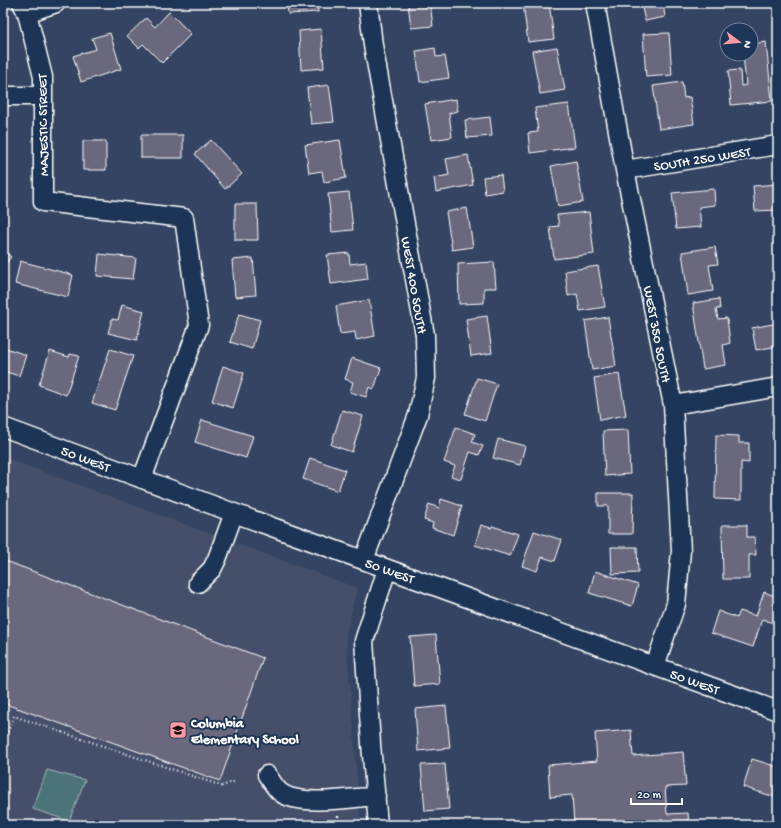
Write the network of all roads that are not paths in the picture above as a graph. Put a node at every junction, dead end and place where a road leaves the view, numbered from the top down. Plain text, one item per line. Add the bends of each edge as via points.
1 (56, 3) edge
2 (368, 3) edge
3 (595, 3) edge
4 (24, 8) edge
5 (3, 96) edge
6 (43, 96) junction
7 (778, 145) edge
8 (625, 170) junction
9 (778, 387) edge
10 (673, 405) junction
11 (3, 427) edge
12 (142, 479) junction
13 (234, 513) junction
14 (364, 560) junction
15 (387, 569) junction
16 (198, 583) dead end
17 (655, 666) junction
18 (778, 711) edge
19 (267, 775) dead end
20 (376, 796) junction
21 (378, 825) edge

1 - 4 street
2 - 14 street, WEST 400 SOUTH via 373,45 424,335 426,378 418,415
3 - 8 street, WEST 350 SOUTH
4 - 6 street, MAJESTIC STREET via 43,77
5 - 6 street
6 - 12 street, MAJESTIC STREET via 43,202 184,218 199,325
7 - 8 street, SOUTH 250 WEST
8 - 10 street, WEST 350 SOUTH
9 - 10 street
10 - 17 street, WEST 350 SOUTH via 681,551 676,604
11 - 12 street, 50 WEST
12 - 13 street, 50 WEST
13 - 14 street, 50 WEST
13 - 16 street via 217,559
14 - 15 street, 50 WEST
15 - 17 street, 50 WEST
15 - 20 street via 364,641
17 - 18 street, 50 WEST
19 - 20 street via 280,792 290,798 305,801
20 - 21 street

